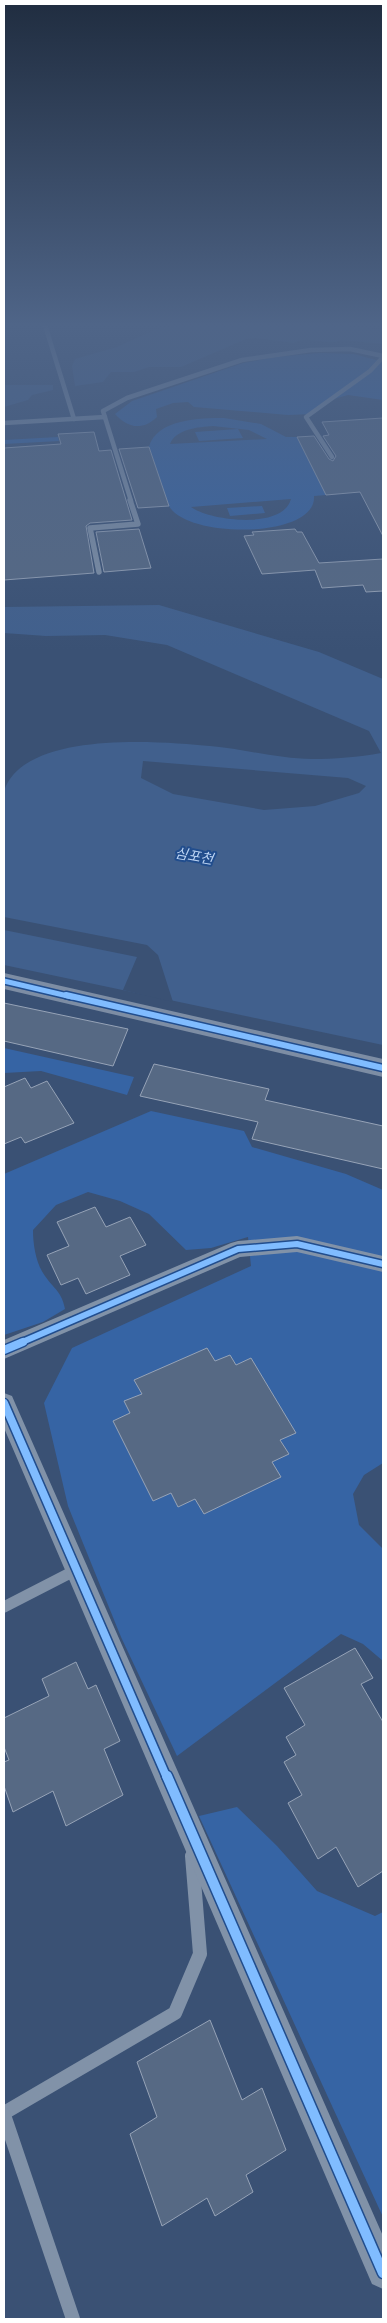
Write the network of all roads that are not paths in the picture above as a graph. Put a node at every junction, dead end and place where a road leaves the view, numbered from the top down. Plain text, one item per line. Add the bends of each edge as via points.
1 (110, 433) edge
2 (317, 433) edge
3 (332, 457) dead end
4 (100, 572) dead end
5 (4, 981) edge
6 (383, 1068) edge
7 (383, 1264) edge
8 (4, 1350) edge
9 (4, 1403) edge
10 (76, 1570) junction
11 (4, 1607) edge
12 (189, 1828) junction
13 (4, 2114) edge
14 (383, 2273) edge
15 (73, 2319) edge

1 - 4 lane via 138,524 90,528
2 - 3 lane
5 - 6 street
7 - 8 street via 297,1244 238,1249
9 - 10 street
10 - 11 lane
10 - 12 street
12 - 13 lane via 200,1954 175,2013
12 - 14 street
13 - 15 lane

